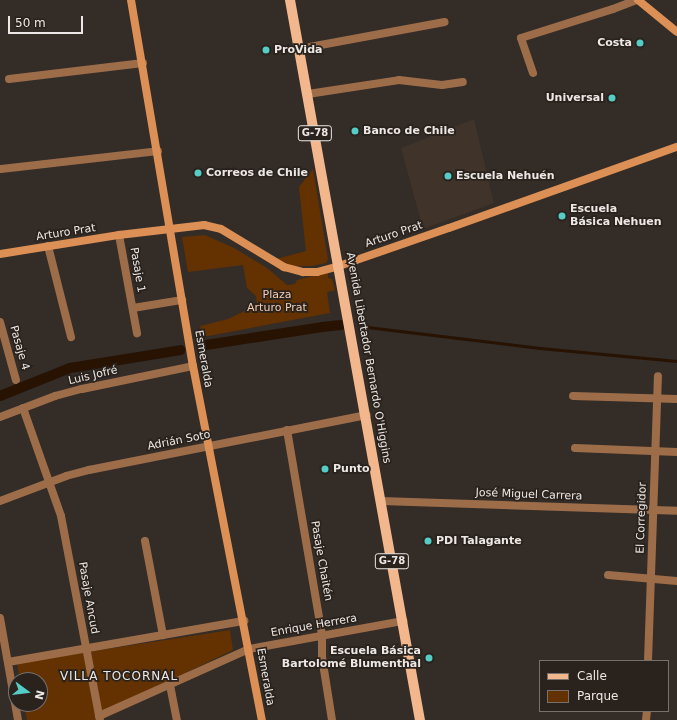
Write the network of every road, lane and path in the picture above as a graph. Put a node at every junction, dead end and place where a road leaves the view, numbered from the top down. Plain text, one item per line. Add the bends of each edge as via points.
1 (131, 0) edge
2 (290, 0) edge
3 (637, 0) edge
4 (445, 22) dead end
5 (677, 32) edge
6 (299, 49) junction
7 (143, 63) junction
8 (533, 73) dead end
9 (9, 79) dead end
10 (463, 82) dead end
11 (308, 94) junction
12 (677, 147) edge
13 (158, 151) junction
14 (1, 169) edge
15 (170, 229) junction
16 (119, 235) junction
17 (48, 246) junction
18 (0, 254) edge
19 (339, 266) junction
20 (182, 300) junction
21 (133, 308) junction
22 (0, 322) edge
23 (137, 333) dead end
24 (71, 337) dead end
25 (193, 366) junction
26 (658, 376) dead end
27 (16, 380) dead end
28 (573, 396) dead end
29 (657, 399) junction
30 (677, 399) edge
31 (23, 408) junction
32 (367, 415) junction
33 (0, 416) edge
34 (287, 430) junction
35 (210, 446) junction
36 (575, 448) dead end
37 (655, 451) junction
38 (677, 452) edge
39 (50, 482) junction
40 (0, 500) edge
41 (381, 501) junction
42 (653, 510) junction
43 (677, 511) edge
44 (145, 541) dead end
45 (608, 575) dead end
46 (651, 579) junction
47 (677, 581) edge
48 (0, 618) edge
49 (244, 621) junction
50 (403, 621) junction
51 (163, 635) junction
52 (322, 635) junction
53 (86, 648) junction
54 (249, 649) junction
55 (648, 660) edge
56 (8, 662) junction
57 (170, 685) junction
58 (100, 718) edge
59 (18, 720) edge
60 (177, 720) edge
61 (262, 720) edge
62 (332, 720) edge
63 (420, 720) edge

1 - 7 main road, Esmeralda
2 - 6 main road, Avenida Libertador Bernardo O'Higgins / G-78
3 - 5 main road
3 - 8 street via 521,38
4 - 6 street
6 - 11 main road, Avenida Libertador Bernardo O'Higgins / G-78
7 - 9 street
7 - 13 main road, Esmeralda
10 - 11 street via 442,85 399,80
11 - 19 main road, Avenida Libertador Bernardo O'Higgins / G-78
12 - 19 main road, Arturo Prat
13 - 14 street
13 - 15 main road, Esmeralda
15 - 16 main road, Arturo Prat
15 - 19 main road, Arturo Prat via 204,225 215,227 284,267 296,271 317,272
15 - 20 main road, Esmeralda
16 - 17 main road, Arturo Prat
16 - 21 street, Pasaje 1
17 - 18 main road, Arturo Prat
17 - 24 street
19 - 32 main road, Avenida Libertador Bernardo O'Higgins / G-78
20 - 21 street, Pasaje 1
20 - 25 main road, Esmeralda
21 - 23 street, Pasaje 1
22 - 27 street, Pasaje 4
25 - 31 street, Luis Jofré via 82,389
25 - 35 main road, Esmeralda
26 - 29 street, El Corregidor
28 - 29 street
29 - 30 street
29 - 37 street, El Corregidor
31 - 33 street, Luis Jofré
31 - 39 street, Pasaje Ancud
32 - 34 street, Adrián Soto
32 - 41 main road, Avenida Libertador Bernardo O'Higgins / G-78
34 - 35 street, Adrián Soto
34 - 52 street, Pasaje Chaitén
35 - 39 street, Adrián Soto via 89,470
35 - 49 main road, Esmeralda
36 - 37 street
37 - 38 street
37 - 42 street, El Corregidor
39 - 40 street, Adrián Soto
39 - 53 street, Pasaje Ancud via 65,534
41 - 42 street, José Miguel Carrera
41 - 50 main road, Avenida Libertador Bernardo O'Higgins / G-78
42 - 43 street, José Miguel Carrera
42 - 46 street, El Corregidor
44 - 51 street
45 - 46 street
46 - 47 street
46 - 55 street, El Corregidor
48 - 56 street
49 - 51 street
49 - 54 main road, Esmeralda
50 - 52 street, Enrique Herrera
50 - 63 main road, Avenida Libertador Bernardo O'Higgins / G-78
51 - 53 street
52 - 54 street, Enrique Herrera
52 - 62 street, Pasaje Chaitén via 322,657
53 - 56 street
53 - 58 street, Pasaje Ancud
54 - 57 street, Enrique Herrera
54 - 61 main road, Esmeralda
56 - 59 street
57 - 58 street, Enrique Herrera
57 - 60 street

